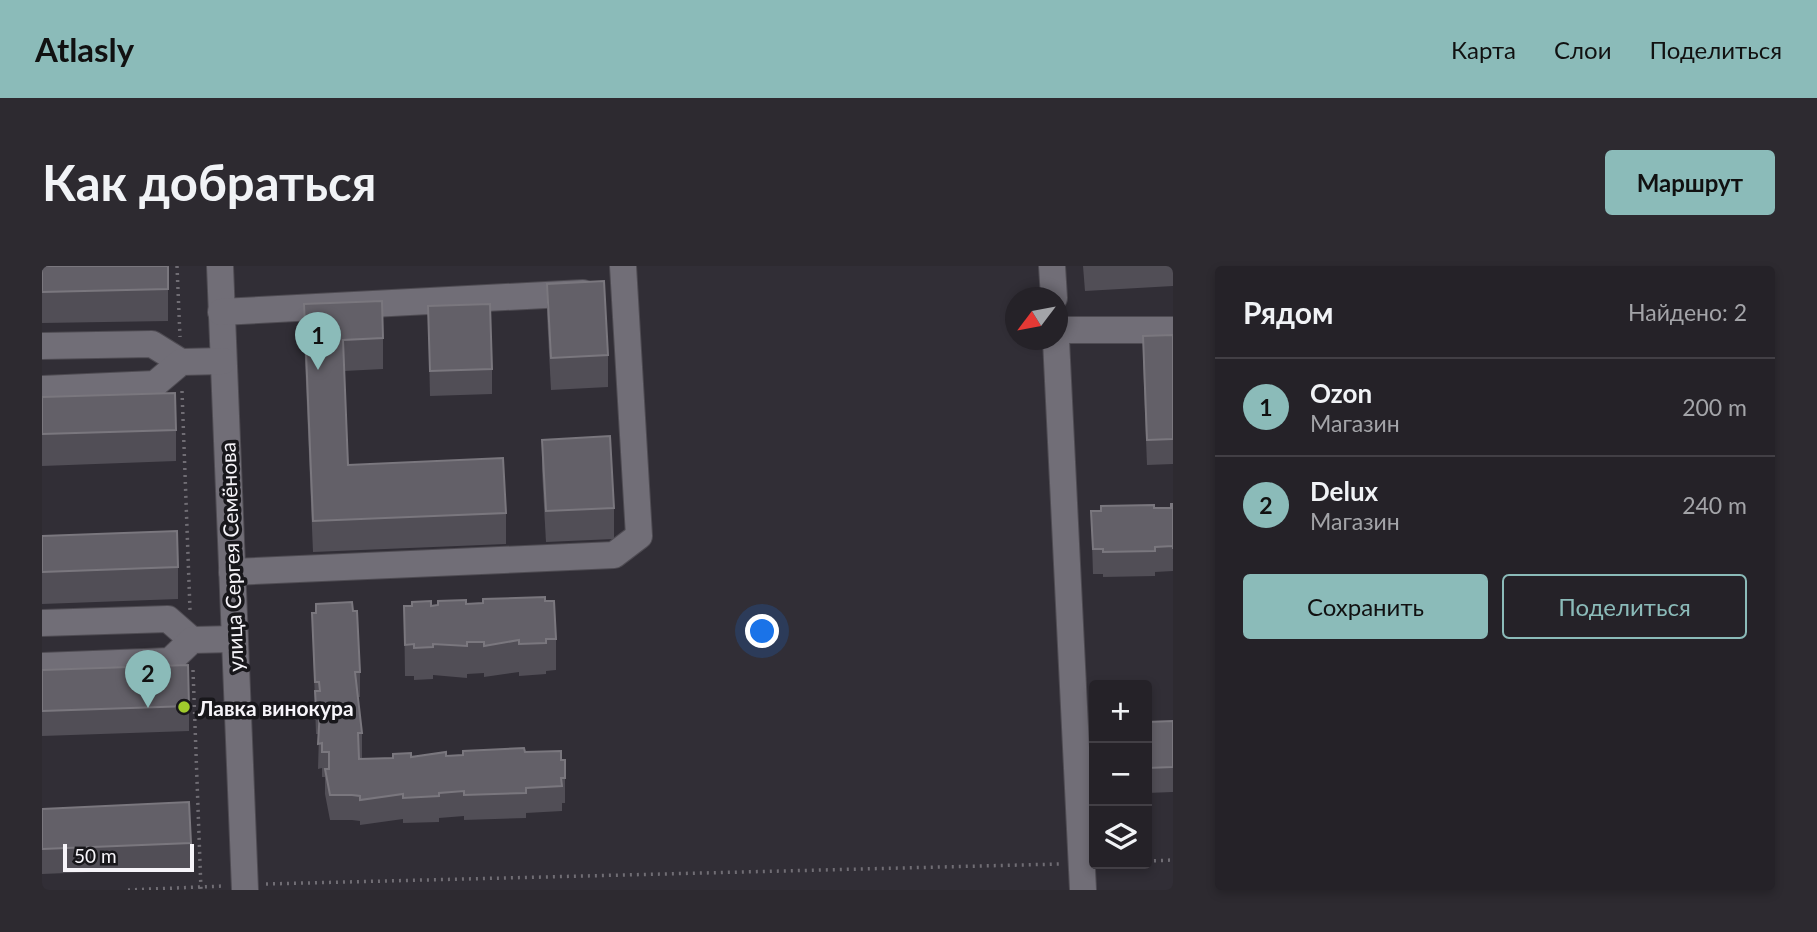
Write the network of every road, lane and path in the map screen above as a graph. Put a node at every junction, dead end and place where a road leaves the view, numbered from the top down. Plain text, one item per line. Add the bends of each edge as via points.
1 (177, 266) edge
2 (219, 266) edge
3 (1052, 266) edge
4 (623, 278) edge
5 (1053, 287) edge
6 (221, 312) junction
7 (1068, 330) edge
8 (1173, 330) edge
9 (42, 346) edge
10 (1056, 350) edge
11 (223, 361) junction
12 (181, 362) junction
13 (42, 389) edge
14 (232, 572) junction
15 (42, 623) edge
16 (234, 639) junction
17 (192, 640) junction
18 (42, 666) edge
19 (1173, 860) edge
20 (1152, 861) edge
21 (1081, 863) junction
22 (303, 883) junction
23 (244, 887) edge
24 (201, 888) edge
25 (128, 890) edge
26 (303, 890) edge
27 (1083, 890) edge

1 - 12 path
2 - 6 street, улица Сергея Семёнова
3 - 5 street
4 - 6 street
4 - 14 street via 639,536 626,548 614,555
6 - 11 street, улица Сергея Семёнова
7 - 8 street
9 - 12 street via 152,344
10 - 21 street
11 - 12 street
11 - 14 street, улица Сергея Семёнова
12 - 13 street via 155,384
12 - 17 path
14 - 16 street, улица Сергея Семёнова
15 - 17 street via 168,619
16 - 17 street
16 - 23 street, улица Сергея Семёнова
17 - 18 street via 170,661
17 - 24 path
19 - 20 path
21 - 22 path
21 - 27 street
22 - 23 path
22 - 26 path
23 - 24 path
24 - 25 path

